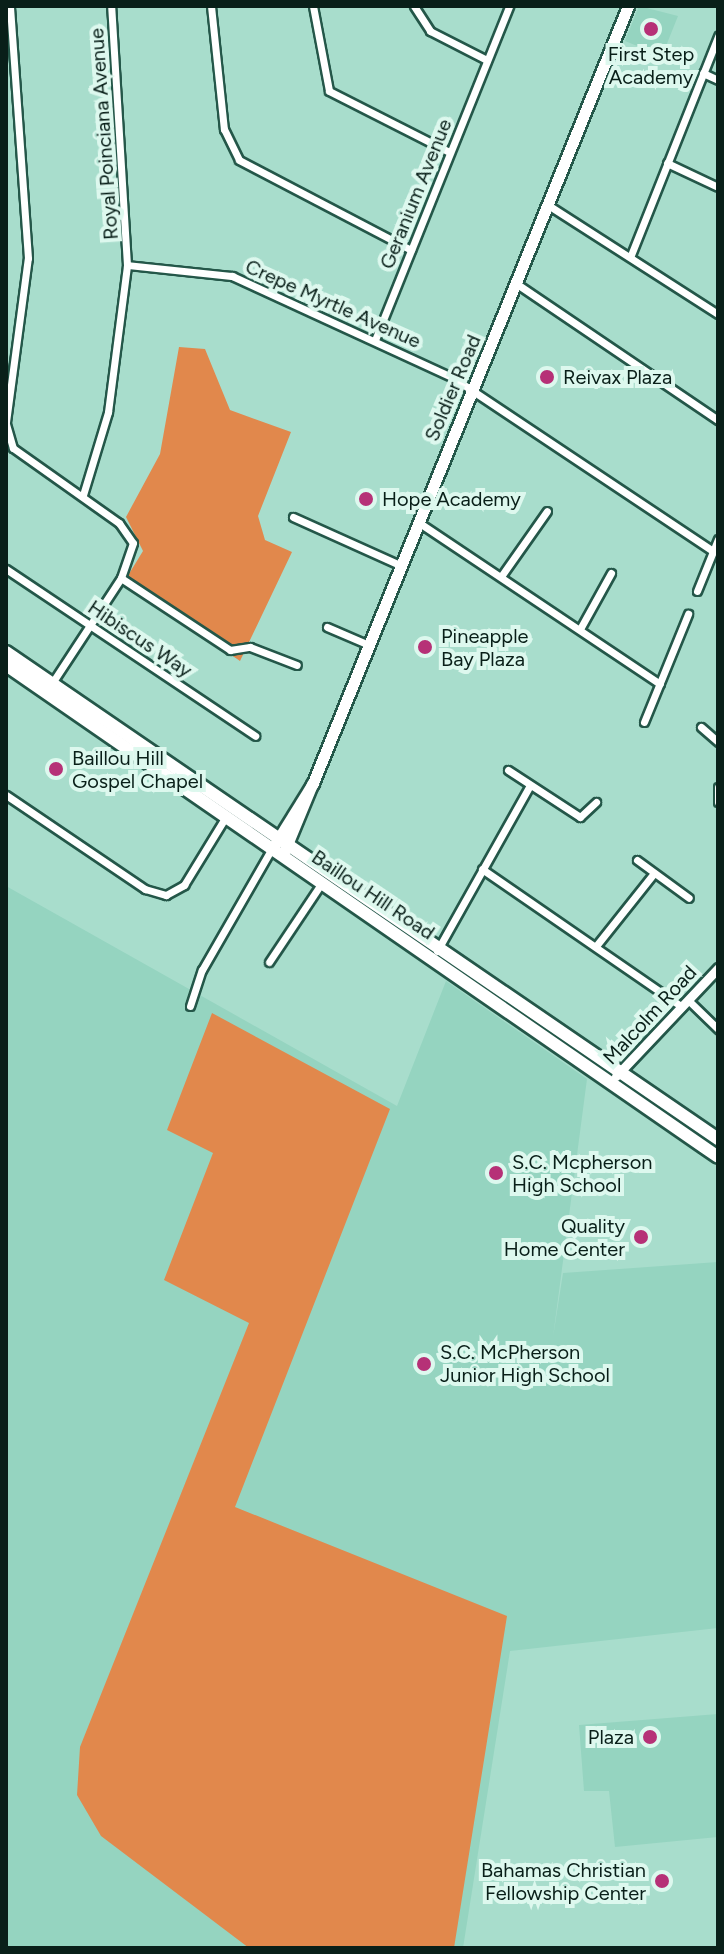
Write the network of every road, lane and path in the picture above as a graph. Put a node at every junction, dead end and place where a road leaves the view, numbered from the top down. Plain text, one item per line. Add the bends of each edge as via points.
1 (10, 6) edge
2 (111, 6) edge
3 (211, 6) edge
4 (313, 6) edge
5 (414, 6) edge
6 (509, 6) edge
7 (628, 6) edge
8 (718, 36) edge
9 (487, 60) junction
10 (703, 73) junction
11 (718, 80) edge
12 (449, 152) junction
13 (667, 163) junction
14 (718, 187) edge
15 (548, 205) junction
16 (411, 250) junction
17 (631, 255) junction
18 (127, 265) junction
19 (517, 284) junction
20 (718, 314) edge
21 (375, 340) junction
22 (472, 387) junction
23 (718, 420) edge
24 (6, 423) edge
25 (83, 495) junction
26 (547, 511) dead end
27 (293, 517) dead end
28 (418, 522) junction
29 (718, 539) edge
30 (713, 551) junction
31 (400, 565) junction
32 (6, 569) edge
33 (611, 573) dead end
34 (502, 575) junction
35 (121, 578) junction
36 (697, 591) dead end
37 (688, 614) dead end
38 (90, 624) junction
39 (327, 627) dead end
40 (580, 629) junction
41 (369, 645) junction
42 (6, 652) edge
43 (6, 665) edge
44 (297, 665) dead end
45 (52, 683) junction
46 (660, 684) junction
47 (644, 722) dead end
48 (701, 727) dead end
49 (255, 736) dead end
50 (718, 742) edge
51 (508, 770) dead end
52 (530, 785) junction
53 (718, 787) edge
54 (6, 795) edge
55 (596, 802) dead end
56 (718, 802) edge
57 (225, 818) junction
58 (284, 841) junction
59 (275, 855) junction
60 (637, 860) dead end
61 (482, 869) junction
62 (654, 873) junction
63 (321, 884) junction
64 (689, 898) dead end
65 (596, 946) junction
66 (435, 955) junction
67 (269, 962) dead end
68 (718, 968) edge
69 (685, 1003) junction
70 (190, 1006) dead end
71 (718, 1029) edge
72 (619, 1073) junction
73 (608, 1086) junction
74 (718, 1139) edge
75 (718, 1157) edge

1 - 24 street via 28,258
2 - 18 street, Royal Poinciana Avenue
3 - 16 street via 224,129 239,160
4 - 12 street via 329,91
5 - 9 street via 430,31
6 - 9 street, Geranium Avenue
7 - 15 main road, Soldier Road
8 - 10 street
9 - 12 street, Geranium Avenue
10 - 11 street
10 - 13 street
12 - 16 street, Geranium Avenue
13 - 14 street
13 - 17 street
15 - 17 street
15 - 19 main road, Soldier Road
16 - 21 street, Geranium Avenue
17 - 20 street
18 - 21 street, Crepe Myrtle Avenue via 232,276
18 - 25 street, Royal Poinciana Avenue via 108,412
19 - 22 main road, Soldier Road
19 - 23 street
21 - 22 street, Crepe Myrtle Avenue
22 - 28 main road, Soldier Road
22 - 30 street, Crepe Myrtle Avenue
24 - 25 street via 13,448
25 - 35 street via 133,543
26 - 34 street
27 - 31 street
28 - 31 main road, Soldier Road
28 - 34 street
29 - 30 street
30 - 36 street
31 - 41 main road, Soldier Road
32 - 38 street, Hibiscus Way
33 - 40 street
34 - 40 street
35 - 38 street
35 - 44 street via 230,650 250,647
37 - 46 street
38 - 45 street
38 - 49 street, Hibiscus Way
39 - 41 street
40 - 46 street
41 - 58 main road, Soldier Road
42 - 45 main road, Baillou Hill Road
43 - 57 main road, Baillou Hill Road
45 - 58 main road, Baillou Hill Road
46 - 47 street
48 - 50 street
51 - 52 street
52 - 55 street via 580,817
52 - 61 street
53 - 56 street
54 - 57 street via 145,889 166,895 184,885
57 - 59 main road, Baillou Hill Road
58 - 59 main road, Soldier Road
58 - 66 main road, Baillou Hill Road
59 - 63 main road, Baillou Hill Road
59 - 70 street via 202,970
60 - 62 street
61 - 65 street
61 - 66 street
62 - 64 street
62 - 65 street
63 - 66 main road, Baillou Hill Road
63 - 67 street
65 - 69 street
66 - 72 main road, Baillou Hill Road
66 - 73 main road, Baillou Hill Road
68 - 69 street, Malcolm Road
69 - 71 street
69 - 72 street, Malcolm Road
72 - 73 street, Malcolm Road
72 - 74 main road, Baillou Hill Road
73 - 75 main road, Baillou Hill Road

